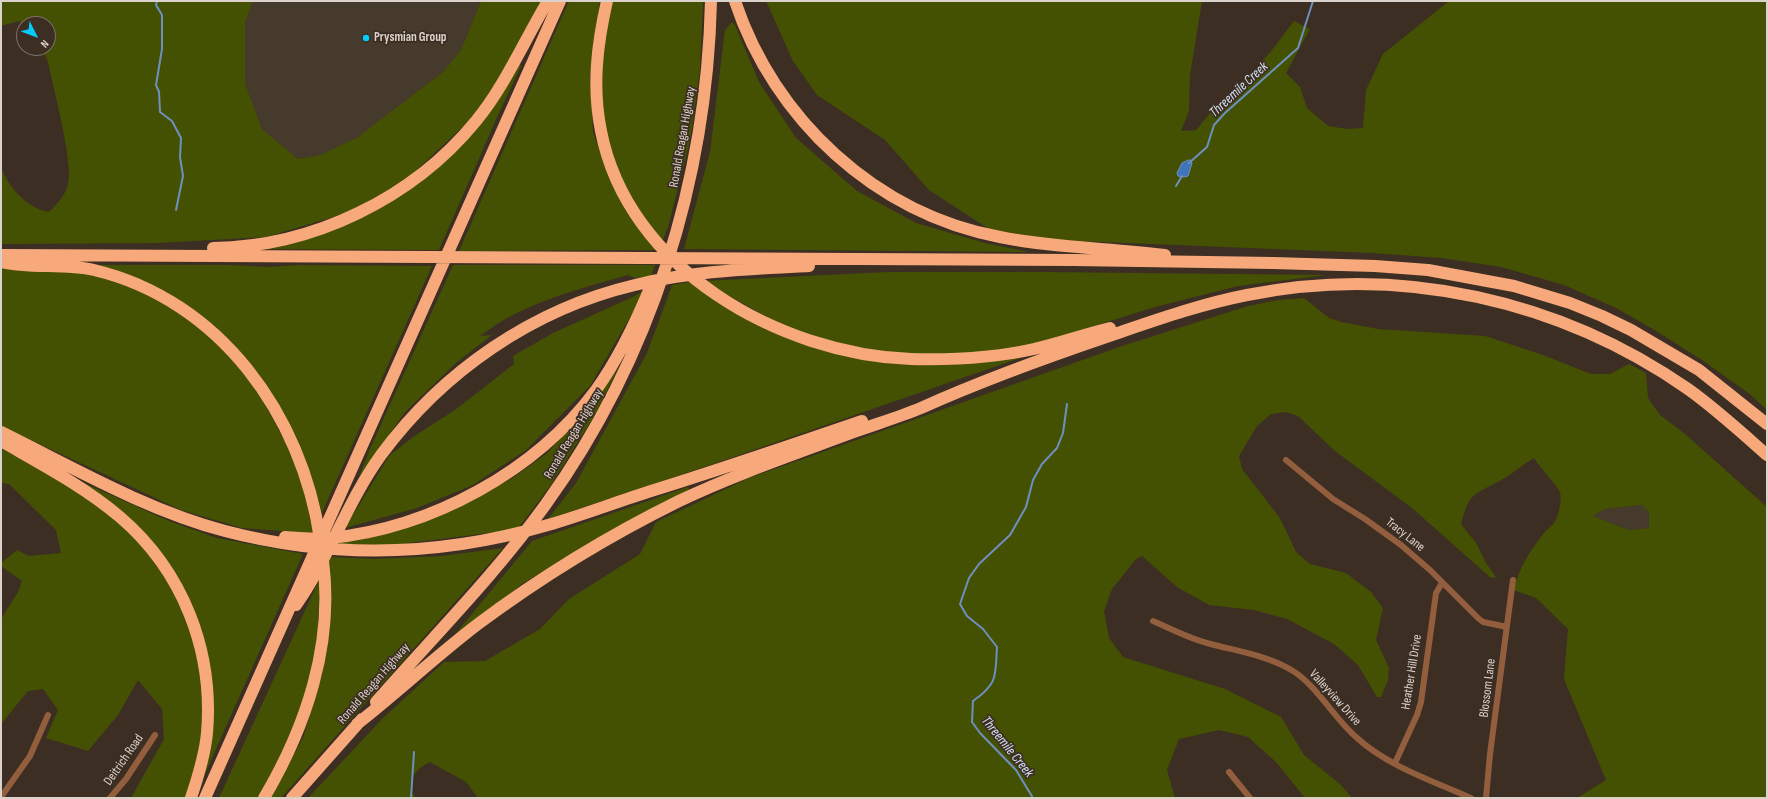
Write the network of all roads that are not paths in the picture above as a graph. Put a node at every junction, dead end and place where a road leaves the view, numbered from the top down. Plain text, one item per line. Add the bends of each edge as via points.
1 (548, 1) edge
2 (560, 1) edge
3 (607, 1) edge
4 (711, 1) edge
5 (735, 1) edge
6 (1, 255) edge
7 (139, 256) junction
8 (872, 260) junction
9 (1, 262) edge
10 (1202, 263) junction
11 (650, 299) junction
12 (1199, 306) junction
13 (946, 395) junction
14 (1767, 424) edge
15 (1, 432) edge
16 (1, 441) edge
17 (1767, 455) edge
18 (1286, 460) dead end
19 (244, 535) junction
20 (1513, 580) dead end
21 (1442, 583) junction
22 (1153, 621) dead end
23 (284, 622) junction
24 (1507, 627) junction
25 (48, 715) dead end
26 (357, 724) junction
27 (155, 735) dead end
28 (1395, 763) junction
29 (1229, 772) dead end
30 (1, 797) edge
31 (110, 798) edge
32 (191, 798) edge
33 (205, 798) edge
34 (264, 798) edge
35 (292, 798) edge
36 (1250, 798) edge
37 (1471, 798) edge
38 (1486, 798) edge

1 - 7 highway via 504,81 476,121 443,156 387,197 346,219 292,237 244,246 176,249
2 - 23 highway via 302,576
3 - 12 highway via 596,60 597,104 604,144 613,173 634,212 659,245 719,298 746,313 772,326 831,346 909,359 943,359 996,356 1033,349
4 - 11 highway, Ronald Reagan Highway via 707,80 699,139 672,246 660,263
5 - 10 highway via 745,29 762,62 789,106 804,124 871,184 904,203 962,228 999,237 1172,256
6 - 7 highway
7 - 8 highway via 709,257
8 - 10 highway
8 - 23 highway via 839,265 730,270 656,280 589,299 548,316 491,349 443,387 419,410 381,456 350,508 318,571
9 - 34 highway via 81,268 106,273 148,288 192,314 224,342 254,377 278,416 304,472 317,518 324,568 324,615 319,661 308,704 294,741
10 - 14 highway via 1280,263 1428,270 1474,277 1536,292 1602,316 1666,349 1699,370
11 - 19 highway via 620,354 581,409 539,450 486,486 421,517 369,532 329,538
11 - 26 highway, Ronald Reagan Highway via 627,369 581,452 547,503 505,558
12 - 13 highway
12 - 17 highway via 1266,291 1338,284 1428,288 1484,298 1549,316 1588,332 1652,366 1690,390
13 - 19 highway via 918,402 549,525 480,542 430,548 359,551 310,548
13 - 26 highway via 918,409 754,468 606,539 560,567 478,625
15 - 19 highway via 120,491 175,515
16 - 32 highway via 78,486 120,517 148,545 173,578 190,612 207,686 205,748
18 - 21 street, Tracy Lane via 1333,499 1399,544
20 - 24 street, Blossom Lane
21 - 24 street, Tracy Lane via 1483,622
21 - 28 street, Heather Hill Drive via 1436,594 1418,714
22 - 28 street, Valleyview Drive via 1193,639 1268,660 1291,670 1303,679 1355,737
23 - 33 highway
24 - 38 street, Blossom Lane
25 - 30 street via 30,756
26 - 35 highway, Ronald Reagan Highway
27 - 31 street, Deitrich Road via 122,785
28 - 37 street, Valleyview Drive
29 - 36 street

